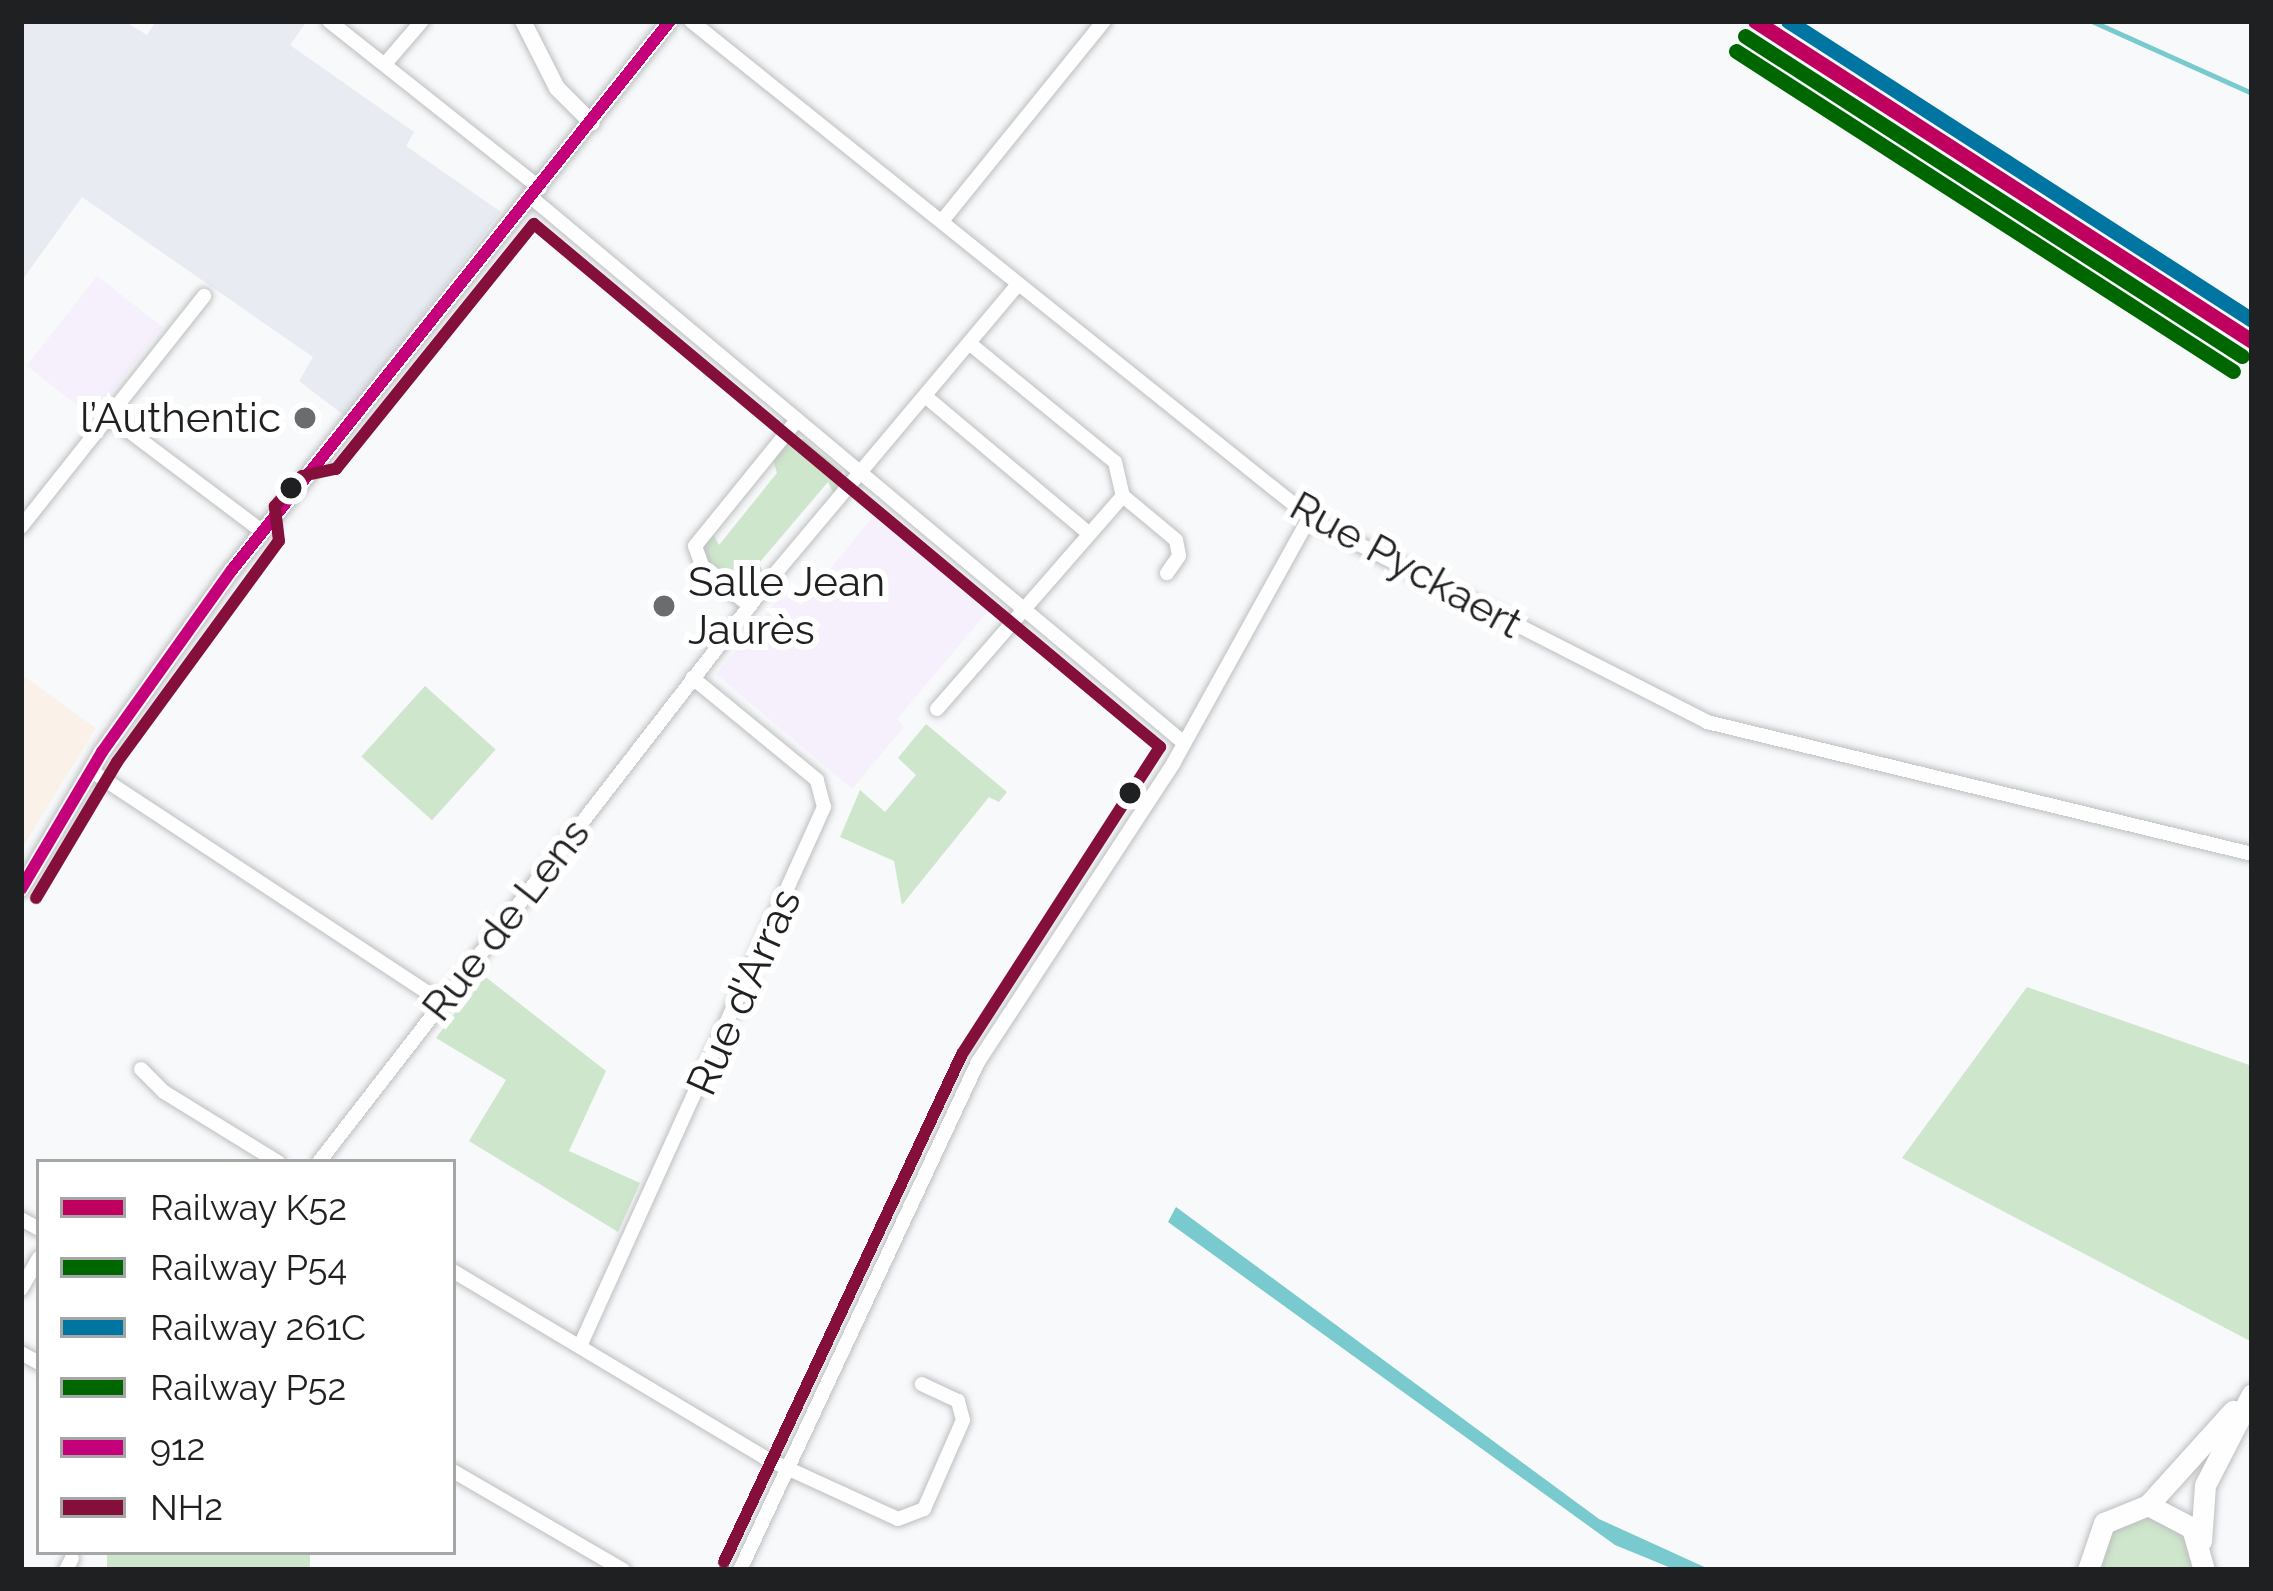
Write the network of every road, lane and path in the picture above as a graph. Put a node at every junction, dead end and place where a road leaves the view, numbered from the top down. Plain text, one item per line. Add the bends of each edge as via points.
1 (329, 21) edge
2 (422, 21) edge
3 (523, 21) edge
4 (670, 21) edge
5 (691, 21) edge
6 (1104, 21) edge
7 (385, 64) junction
8 (592, 123) junction
9 (536, 193) junction
10 (942, 221) junction
11 (1018, 284) junction
12 (204, 296) dead end
13 (969, 343) junction
14 (925, 396) junction
15 (109, 416) junction
16 (797, 420) junction
17 (860, 473) junction
18 (1123, 496) junction
19 (1309, 518) junction
20 (21, 527) edge
21 (262, 532) junction
22 (1087, 532) junction
23 (1167, 573) dead end
24 (750, 606) junction
25 (1021, 610) junction
26 (693, 678) junction
27 (937, 709) dead end
28 (1184, 743) junction
29 (90, 770) junction
30 (2252, 854) edge
31 (21, 889) edge
32 (442, 1002) junction
33 (141, 1069) dead end
34 (273, 1159) edge
35 (321, 1159) edge
36 (456, 1273) edge
37 (580, 1346) junction
38 (922, 1384) dead end
39 (2252, 1391) edge
40 (787, 1469) junction
41 (456, 1474) edge
42 (2148, 1505) junction
43 (2202, 1559) edge
44 (2086, 1567) edge
45 (623, 1570) edge
46 (740, 1570) edge

1 - 7 street
2 - 7 street
3 - 8 street via 557,88
4 - 8 street
5 - 10 street, Rue Pyckaert
6 - 10 street
7 - 9 street
8 - 9 street
9 - 16 street
9 - 21 street
10 - 11 street, Rue Pyckaert
11 - 13 street, Rue de Lens
11 - 19 street, Rue Pyckaert
12 - 15 street
13 - 14 street, Rue de Lens
13 - 18 street via 1115,462
14 - 17 street, Rue de Lens
14 - 22 street
15 - 20 street
15 - 21 street
16 - 17 street
16 - 24 street via 695,546 700,564
17 - 24 street, Rue de Lens
17 - 25 street
18 - 22 street
18 - 23 street via 1176,540 1179,556
19 - 28 street
19 - 30 street, Rue Pyckaert via 1719,726
21 - 29 street
22 - 25 street
24 - 26 street, Rue de Lens
25 - 27 street
25 - 28 street
26 - 32 street, Rue de Lens
26 - 37 street, Rue d'Arras via 817,780 824,806
28 - 40 street via 969,1078
29 - 31 street
29 - 32 street
32 - 35 street, Rue de Lens
33 - 34 street via 164,1092
36 - 37 street
37 - 40 street
38 - 40 street via 958,1401 963,1420 915,1518 892,1517
39 - 42 main road
39 - 43 main road via 2205,1485
40 - 46 street
41 - 45 street
42 - 43 main road via 2182,1518
42 - 44 main road via 2104,1522

